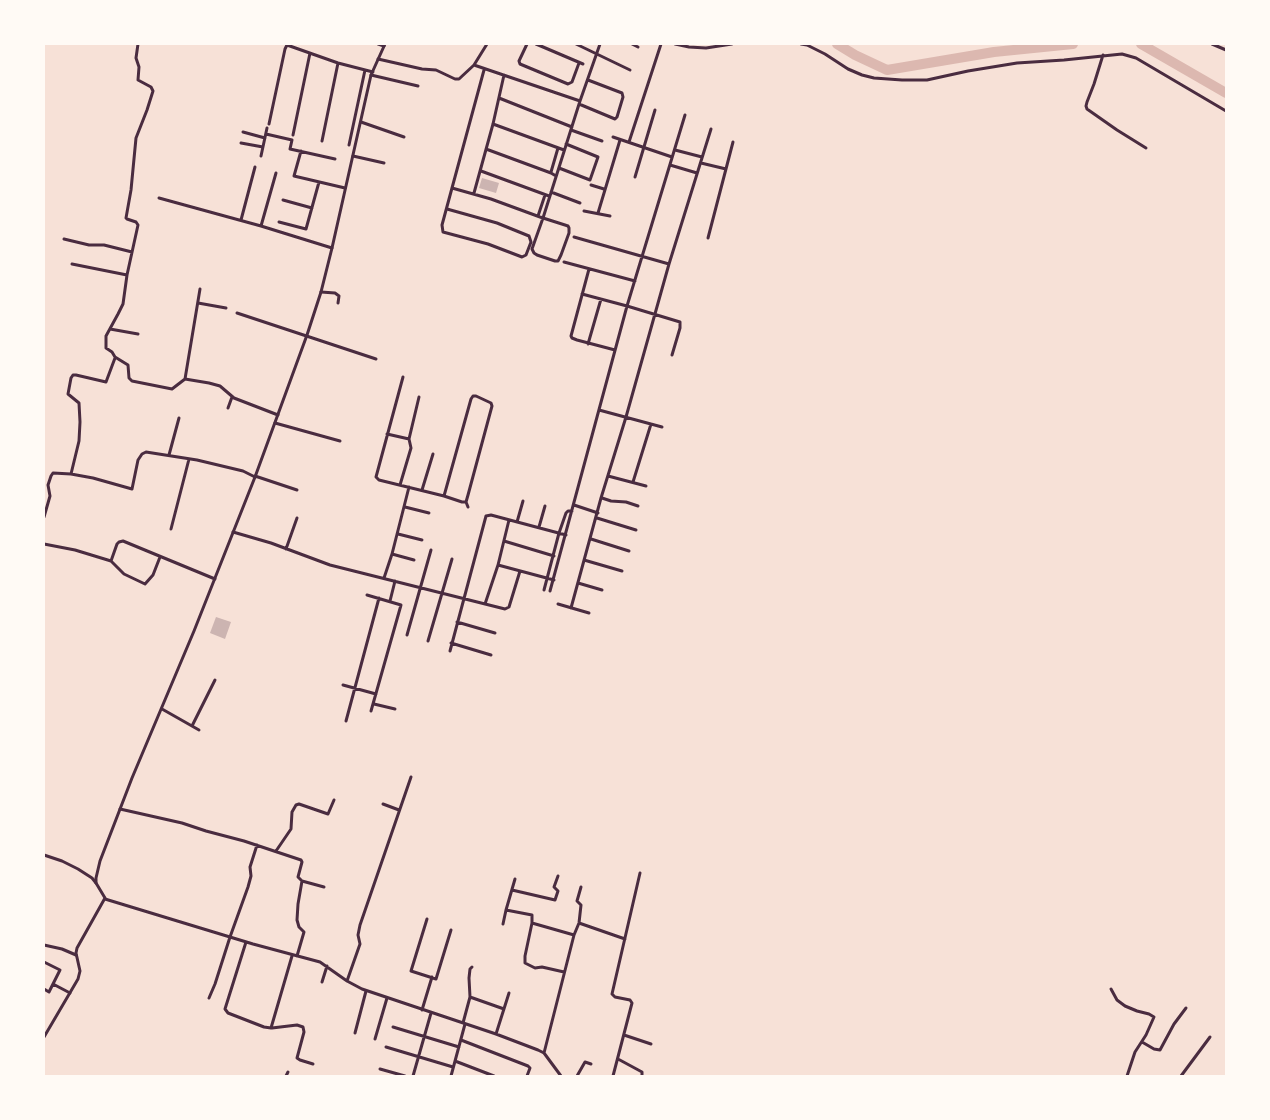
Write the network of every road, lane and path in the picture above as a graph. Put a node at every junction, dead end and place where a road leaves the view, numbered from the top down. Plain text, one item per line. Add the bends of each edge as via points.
1 (138, 44) edge
2 (285, 44) edge
3 (378, 44) edge
4 (487, 44) edge
5 (527, 44) edge
6 (536, 44) edge
7 (576, 44) edge
8 (600, 44) edge
9 (632, 44) edge
10 (661, 44) edge
11 (675, 44) edge
12 (732, 44) edge
13 (801, 44) edge
14 (1212, 44) edge
15 (384, 45) edge
16 (1219, 45) edge
17 (638, 47) dead end
18 (1227, 50) edge
19 (310, 53) junction
20 (597, 53) junction
21 (1103, 55) junction
22 (378, 59) junction
23 (338, 63) junction
24 (474, 65) junction
25 (484, 69) junction
26 (365, 70) junction
27 (630, 70) dead end
28 (372, 74) junction
29 (504, 75) junction
30 (588, 80) junction
31 (418, 86) dead end
32 (499, 98) junction
33 (579, 103) junction
34 (655, 110) dead end
35 (1227, 111) edge
36 (685, 115) dead end
37 (360, 122) junction
38 (493, 124) junction
39 (572, 128) junction
40 (711, 129) dead end
41 (243, 132) dead end
42 (293, 135) dead end
43 (266, 136) junction
44 (404, 137) dead end
45 (613, 137) dead end
46 (620, 140) junction
47 (322, 141) dead end
48 (602, 141) dead end
49 (628, 142) junction
50 (733, 142) dead end
51 (241, 143) dead end
52 (566, 144) junction
53 (349, 145) dead end
54 (263, 147) junction
55 (645, 147) junction
56 (558, 148) junction
57 (1146, 148) dead end
58 (486, 149) junction
59 (675, 149) junction
60 (564, 150) junction
61 (301, 151) junction
62 (261, 156) dead end
63 (353, 156) junction
64 (672, 157) junction
65 (702, 157) junction
66 (335, 159) dead end
67 (701, 162) junction
68 (384, 163) dead end
69 (670, 165) junction
70 (255, 167) dead end
71 (559, 168) junction
72 (726, 169) junction
73 (481, 171) junction
74 (551, 172) junction
75 (276, 173) dead end
76 (697, 173) junction
77 (556, 176) junction
78 (635, 177) dead end
79 (319, 182) junction
80 (591, 185) dead end
81 (345, 188) junction
82 (453, 188) junction
83 (605, 189) junction
84 (474, 194) junction
85 (548, 194) junction
86 (159, 198) dead end
87 (284, 200) dead end
88 (580, 203) dead end
89 (312, 208) junction
90 (447, 209) junction
91 (584, 211) dead end
92 (598, 213) junction
93 (538, 216) junction
94 (610, 216) dead end
95 (543, 218) junction
96 (241, 220) junction
97 (279, 222) dead end
98 (261, 226) junction
99 (574, 237) dead end
100 (708, 238) dead end
101 (64, 239) dead end
102 (332, 248) junction
103 (132, 252) junction
104 (642, 256) junction
105 (564, 262) dead end
106 (72, 264) dead end
107 (669, 264) junction
108 (589, 269) junction
109 (127, 275) junction
110 (635, 281) junction
111 (200, 289) dead end
112 (321, 292) junction
113 (582, 294) junction
114 (601, 299) junction
115 (198, 303) junction
116 (338, 303) dead end
117 (627, 306) junction
118 (226, 308) dead end
119 (237, 313) dead end
120 (656, 314) junction
121 (110, 329) junction
122 (138, 334) dead end
123 (307, 335) junction
124 (588, 344) junction
125 (615, 350) junction
126 (672, 355) dead end
127 (115, 357) junction
128 (375, 359) dead end
129 (403, 376) dead end
130 (185, 379) junction
131 (232, 397) junction
132 (419, 397) dead end
133 (228, 408) dead end
134 (599, 410) junction
135 (278, 415) junction
136 (626, 417) junction
137 (179, 418) dead end
138 (275, 423) junction
139 (651, 424) junction
140 (662, 427) dead end
141 (387, 434) junction
142 (409, 439) junction
143 (340, 441) dead end
144 (433, 454) dead end
145 (169, 455) junction
146 (189, 459) junction
147 (71, 474) junction
148 (608, 476) junction
149 (255, 477) junction
150 (633, 482) junction
151 (400, 485) junction
152 (646, 486) dead end
153 (409, 487) junction
154 (297, 490) dead end
155 (422, 490) junction
156 (444, 495) junction
157 (601, 498) junction
158 (523, 501) dead end
159 (466, 502) junction
160 (574, 505) junction
161 (545, 506) dead end
162 (638, 506) dead end
163 (404, 507) junction
164 (468, 507) dead end
165 (572, 511) junction
166 (429, 513) dead end
167 (598, 513) junction
168 (44, 517) edge
169 (297, 518) dead end
170 (596, 518) junction
171 (509, 520) junction
172 (517, 522) junction
173 (171, 528) dead end
174 (539, 528) junction
175 (636, 530) dead end
176 (233, 532) junction
177 (397, 533) junction
178 (559, 533) junction
179 (566, 535) junction
180 (591, 539) junction
181 (422, 540) dead end
182 (504, 541) junction
183 (44, 544) edge
184 (286, 549) junction
185 (431, 550) dead end
186 (629, 551) dead end
187 (392, 554) junction
188 (554, 556) junction
189 (160, 557) junction
190 (560, 558) junction
191 (452, 559) dead end
192 (414, 560) dead end
193 (584, 560) junction
194 (111, 561) junction
195 (498, 565) junction
196 (520, 571) junction
197 (622, 571) dead end
198 (384, 578) junction
199 (548, 578) junction
200 (215, 579) junction
201 (554, 580) junction
202 (395, 581) junction
203 (578, 583) junction
204 (421, 587) junction
205 (544, 590) dead end
206 (602, 590) dead end
207 (550, 591) dead end
208 (441, 593) junction
209 (367, 595) dead end
210 (379, 598) junction
211 (463, 599) junction
212 (390, 601) junction
213 (485, 604) junction
214 (558, 604) dead end
215 (571, 608) junction
216 (589, 613) dead end
217 (457, 622) junction
218 (495, 633) dead end
219 (406, 635) dead end
220 (428, 641) dead end
221 (452, 643) junction
222 (450, 651) dead end
223 (491, 655) dead end
224 (215, 680) dead end
225 (343, 684) dead end
226 (354, 688) junction
227 (376, 694) junction
228 (373, 704) junction
229 (162, 709) junction
230 (395, 709) dead end
231 (371, 711) dead end
232 (346, 721) dead end
233 (192, 726) junction
234 (199, 730) dead end
235 (411, 777) dead end
236 (334, 800) dead end
237 (383, 804) dead end
238 (120, 809) junction
239 (399, 810) junction
240 (257, 845) junction
241 (276, 851) junction
242 (44, 855) edge
243 (640, 873) dead end
244 (558, 876) dead end
245 (514, 879) dead end
246 (302, 881) junction
247 (96, 883) junction
248 (324, 887) dead end
249 (581, 887) dead end
250 (512, 890) junction
251 (105, 899) junction
252 (506, 910) junction
253 (427, 919) dead end
254 (532, 923) junction
255 (579, 923) junction
256 (503, 924) dead end
257 (451, 930) dead end
258 (574, 935) junction
259 (230, 937) junction
260 (626, 939) junction
261 (246, 942) junction
262 (44, 945) edge
263 (77, 955) junction
264 (294, 955) junction
265 (44, 962) edge
266 (327, 966) junction
267 (472, 967) dead end
268 (564, 972) junction
269 (432, 977) junction
270 (347, 981) junction
271 (322, 982) dead end
272 (52, 984) junction
273 (44, 989) edge
274 (1111, 989) dead end
275 (366, 991) junction
276 (70, 993) junction
277 (509, 993) dead end
278 (470, 997) junction
279 (209, 998) dead end
280 (387, 998) junction
281 (1186, 1008) dead end
282 (504, 1009) junction
283 (422, 1010) junction
284 (431, 1013) junction
285 (464, 1023) junction
286 (393, 1027) dead end
287 (271, 1028) junction
288 (355, 1033) dead end
289 (496, 1034) junction
290 (44, 1035) edge
291 (624, 1035) junction
292 (424, 1036) junction
293 (1210, 1037) dead end
294 (375, 1039) dead end
295 (461, 1040) junction
296 (1142, 1042) junction
297 (651, 1044) dead end
298 (386, 1047) dead end
299 (459, 1047) junction
300 (543, 1053) junction
301 (418, 1056) junction
302 (618, 1059) junction
303 (455, 1062) junction
304 (313, 1064) dead end
305 (591, 1064) dead end
306 (453, 1067) junction
307 (380, 1069) dead end
308 (288, 1072) dead end
309 (286, 1077) edge
310 (405, 1077) edge
311 (413, 1077) edge
312 (451, 1077) edge
313 (494, 1077) edge
314 (527, 1077) edge
315 (561, 1077) edge
316 (577, 1077) edge
317 (613, 1077) edge
318 (642, 1077) edge
319 (1127, 1077) edge
320 (1181, 1077) edge

1 - 103 street via 138,80 153,91 134,147 126,218 137,223
2 - 19 street
2 - 43 street
3 - 15 street
4 - 24 street
5 - 6 street via 520,64 570,84 581,64
7 - 20 street
8 - 20 street
9 - 17 street
10 - 49 street
11 - 12 street via 706,48
13 - 21 street via 862,75 902,81 1017,63
14 - 16 street
15 - 22 street
16 - 18 street
19 - 23 street
19 - 42 street
20 - 27 street
20 - 30 street
21 - 35 street via 1136,58
21 - 57 street via 1087,109
22 - 24 street via 436,70 455,79
22 - 28 street
23 - 26 street
23 - 47 street
24 - 25 street
25 - 29 street
25 - 82 street
26 - 28 street
26 - 53 street
28 - 31 street
28 - 37 street
29 - 32 street
29 - 33 street
30 - 33 street
30 - 33 street via 622,93 617,117
32 - 38 street
32 - 39 street
33 - 39 street
34 - 55 street
36 - 59 street
37 - 44 street
37 - 63 street
38 - 56 street
38 - 58 street
39 - 48 street
39 - 52 street
40 - 65 street
41 - 43 street
43 - 54 street
43 - 61 street via 292,140 290,148
45 - 46 street
46 - 49 street
46 - 83 street
49 - 55 street
50 - 72 street
51 - 54 street
52 - 60 street
52 - 71 street via 598,157 590,180
54 - 62 street
55 - 64 street
55 - 78 street
56 - 60 street
56 - 74 street
58 - 73 street
58 - 74 street
59 - 64 street
59 - 65 street
60 - 71 street
61 - 66 street
61 - 79 street via 294,176
63 - 68 street
63 - 81 street
64 - 69 street
65 - 67 street
67 - 72 street
67 - 76 street
69 - 76 street
69 - 104 street
70 - 96 street
71 - 77 street
72 - 100 street
73 - 84 street
73 - 85 street
74 - 77 street
75 - 98 street
76 - 107 street
77 - 85 street
79 - 81 street
79 - 89 street
80 - 83 street
81 - 102 street
82 - 84 street
82 - 90 street
83 - 92 street
84 - 93 street
85 - 88 street
85 - 93 street
85 - 95 street
86 - 96 street
87 - 89 street
89 - 97 street via 306,229
90 - 90 street via 443,232 526,255 529,236
91 - 92 street
92 - 94 street
93 - 95 street
95 - 95 street via 532,249 537,255 558,261 569,228
96 - 98 street
98 - 102 street
99 - 104 street
101 - 103 street
102 - 112 street
103 - 109 street
104 - 107 street
104 - 110 street
105 - 108 street
106 - 109 street
107 - 120 street
108 - 110 street
108 - 113 street
109 - 121 street via 121,309
110 - 117 street
111 - 115 street
112 - 116 street via 335,293
112 - 123 street
113 - 114 street
113 - 124 street via 571,336
114 - 117 street
114 - 124 street
115 - 118 street
115 - 130 street
117 - 120 street
117 - 125 street
119 - 123 street
120 - 126 street via 680,322
120 - 136 street
121 - 122 street
121 - 127 street via 105,347
123 - 128 street
123 - 135 street
124 - 125 street
125 - 134 street
127 - 130 street via 128,365 132,381 172,388
127 - 147 street via 106,381 76,375 71,378 68,394 80,406 79,441
129 - 141 street
130 - 131 street via 220,386
131 - 133 street
131 - 135 street
132 - 142 street
134 - 136 street
134 - 160 street
135 - 138 street
136 - 139 street
136 - 148 street
137 - 145 street
138 - 143 street
138 - 149 street
139 - 140 street
139 - 150 street
141 - 142 street
141 - 151 street via 376,477
142 - 151 street via 411,448
144 - 155 street
145 - 146 street
145 - 147 street via 142,454 132,489
146 - 149 street
146 - 173 street
147 - 168 street via 51,476
148 - 150 street
148 - 157 street
149 - 154 street
149 - 176 street
150 - 152 street
151 - 153 street
153 - 155 street
153 - 163 street
155 - 156 street
156 - 159 street
156 - 159 street via 471,399 476,396 492,406
157 - 162 street
157 - 167 street
158 - 172 street
159 - 164 street
160 - 165 street
160 - 167 street
161 - 174 street
163 - 166 street
163 - 177 street
165 - 178 street via 568,510
165 - 179 street
167 - 170 street
169 - 184 street
170 - 175 street
170 - 180 street
171 - 172 street
171 - 182 street
171 - 211 street via 486,516
172 - 174 street
174 - 178 street
176 - 184 street
176 - 200 street
177 - 181 street
177 - 187 street
178 - 179 street
178 - 188 street
179 - 190 street
180 - 186 street
180 - 193 street
182 - 188 street
182 - 195 street
183 - 194 street
184 - 198 street
185 - 204 street
187 - 192 street
187 - 198 street
188 - 190 street
188 - 199 street
189 - 194 street via 121,541
189 - 194 street via 145,584 124,574
189 - 200 street
190 - 201 street
191 - 208 street
193 - 197 street
193 - 203 street
195 - 196 street
195 - 213 street
196 - 199 street
196 - 213 street via 508,609
198 - 202 street
199 - 201 street
199 - 205 street
200 - 229 street
201 - 207 street
202 - 204 street
202 - 212 street
203 - 206 street
203 - 215 street
204 - 208 street
204 - 219 street
208 - 211 street
208 - 220 street
209 - 210 street
210 - 212 street
210 - 226 street
211 - 213 street
211 - 217 street
212 - 227 street via 401,605
214 - 215 street
215 - 216 street
217 - 218 street
217 - 221 street
221 - 222 street
221 - 223 street
224 - 233 street
225 - 226 street
226 - 227 street
226 - 232 street
227 - 228 street
228 - 230 street
228 - 231 street
229 - 233 street
229 - 238 street
233 - 234 street
235 - 239 street
236 - 241 street via 328,814 296,805 291,829
237 - 239 street
238 - 240 street
238 - 247 street
239 - 270 street via 358,930 360,944
240 - 241 street
240 - 259 street via 249,887
241 - 246 street via 302,861 298,877
242 - 247 street via 78,869
243 - 260 street
244 - 250 street via 555,900
245 - 250 street
246 - 248 street
246 - 264 street via 297,920 304,931
247 - 251 street
249 - 255 street via 577,900 581,905
250 - 252 street
251 - 259 street
251 - 263 street via 81,940
252 - 254 street via 532,915
252 - 256 street
253 - 269 street via 411,970
254 - 258 street
254 - 268 street via 525,963
255 - 258 street
255 - 260 street
257 - 269 street via 436,979
258 - 268 street
259 - 261 street
259 - 279 street
260 - 291 street via 612,994 632,1003
261 - 264 street
261 - 287 street via 225,1009
262 - 263 street
263 - 276 street via 80,975
264 - 266 street
264 - 287 street
265 - 272 street via 60,970
266 - 270 street
266 - 271 street
267 - 278 street
268 - 300 street
269 - 283 street
270 - 275 street
272 - 273 street via 49,992
272 - 276 street
274 - 296 street via 1125,1006 1154,1015
275 - 280 street
275 - 288 street
276 - 290 street
277 - 282 street
278 - 282 street
278 - 285 street
280 - 283 street
280 - 294 street
281 - 296 street via 1160,1050
282 - 289 street
283 - 284 street
284 - 285 street
284 - 292 street
285 - 289 street
285 - 295 street
286 - 292 street
287 - 304 street via 303,1027 297,1058
289 - 300 street
291 - 297 street
291 - 302 street
292 - 299 street
292 - 301 street
293 - 320 street
295 - 299 street
295 - 314 street via 528,1066
296 - 319 street
298 - 301 street
299 - 303 street
300 - 315 street
301 - 306 street
301 - 311 street
302 - 317 street
302 - 318 street via 642,1072
303 - 306 street
303 - 313 street
305 - 316 street via 585,1062
306 - 312 street
307 - 310 street
308 - 309 street

